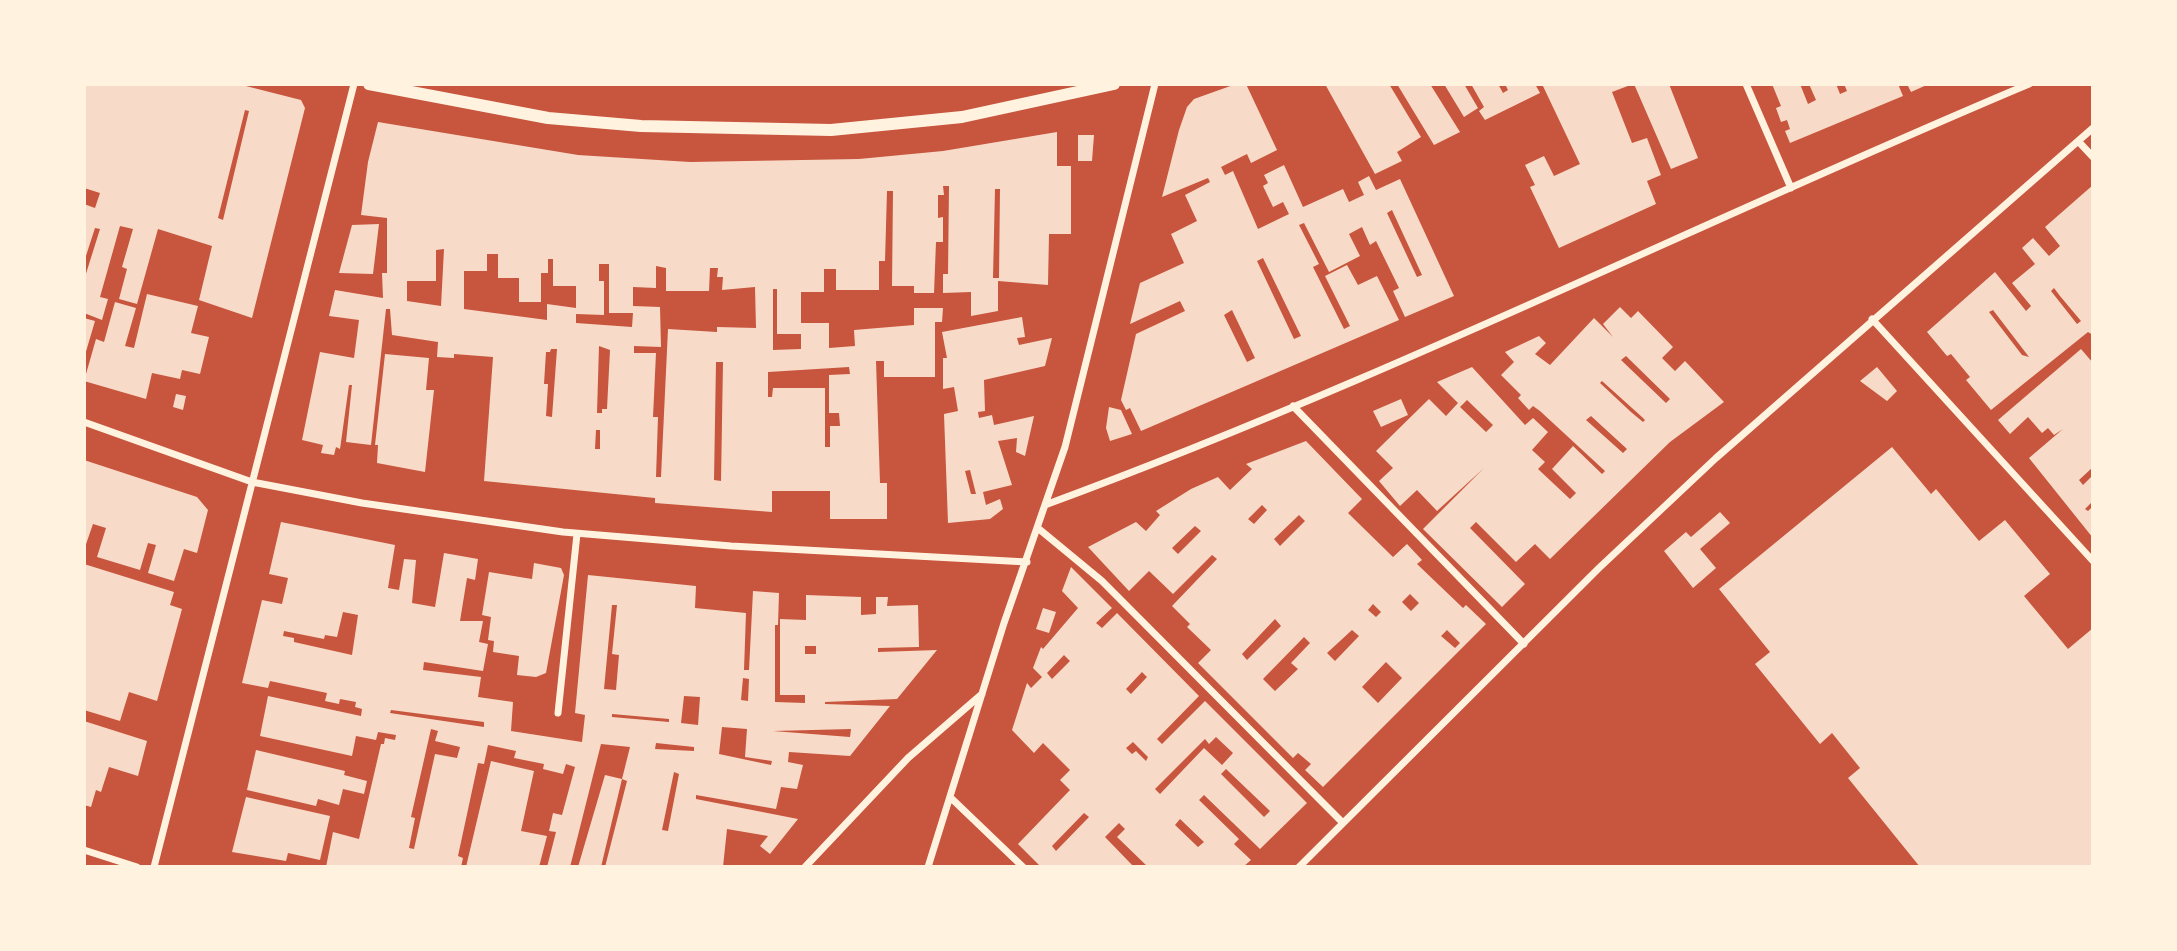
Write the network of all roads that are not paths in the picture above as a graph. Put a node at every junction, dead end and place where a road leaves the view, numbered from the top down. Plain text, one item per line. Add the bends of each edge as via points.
1 (354, 84) edge
2 (369, 84) edge
3 (1114, 84) edge
4 (1155, 84) edge
5 (1746, 84) edge
6 (2028, 84) edge
7 (2093, 128) edge
8 (2078, 141) junction
9 (2093, 158) edge
10 (1791, 188) junction
11 (1872, 319) junction
12 (1293, 406) junction
13 (84, 422) edge
14 (252, 482) junction
15 (1045, 505) junction
16 (1039, 529) junction
17 (578, 534) junction
18 (2093, 561) edge
19 (1027, 562) junction
20 (1524, 644) junction
21 (982, 693) junction
22 (558, 713) dead end
23 (950, 797) junction
24 (1343, 823) junction
25 (84, 850) edge
26 (137, 867) edge
27 (154, 867) edge
28 (805, 867) edge
29 (928, 867) edge
30 (1023, 867) edge
31 (1299, 867) edge

1 - 14 street
2 - 3 street via 548,118 641,126 831,130 962,117
4 - 15 street via 1065,447
5 - 10 street
6 - 10 street
7 - 8 street
8 - 9 street
8 - 11 street
10 - 12 street
11 - 18 street
11 - 20 street via 1716,458
12 - 15 street
12 - 20 street
13 - 14 street
14 - 17 street
14 - 27 street
15 - 16 street
16 - 19 street
16 - 24 street via 1102,581
17 - 19 street
17 - 22 street
19 - 21 street
20 - 24 street
21 - 23 street
21 - 28 street via 908,758
23 - 29 street
23 - 30 street
24 - 31 street
25 - 26 street

